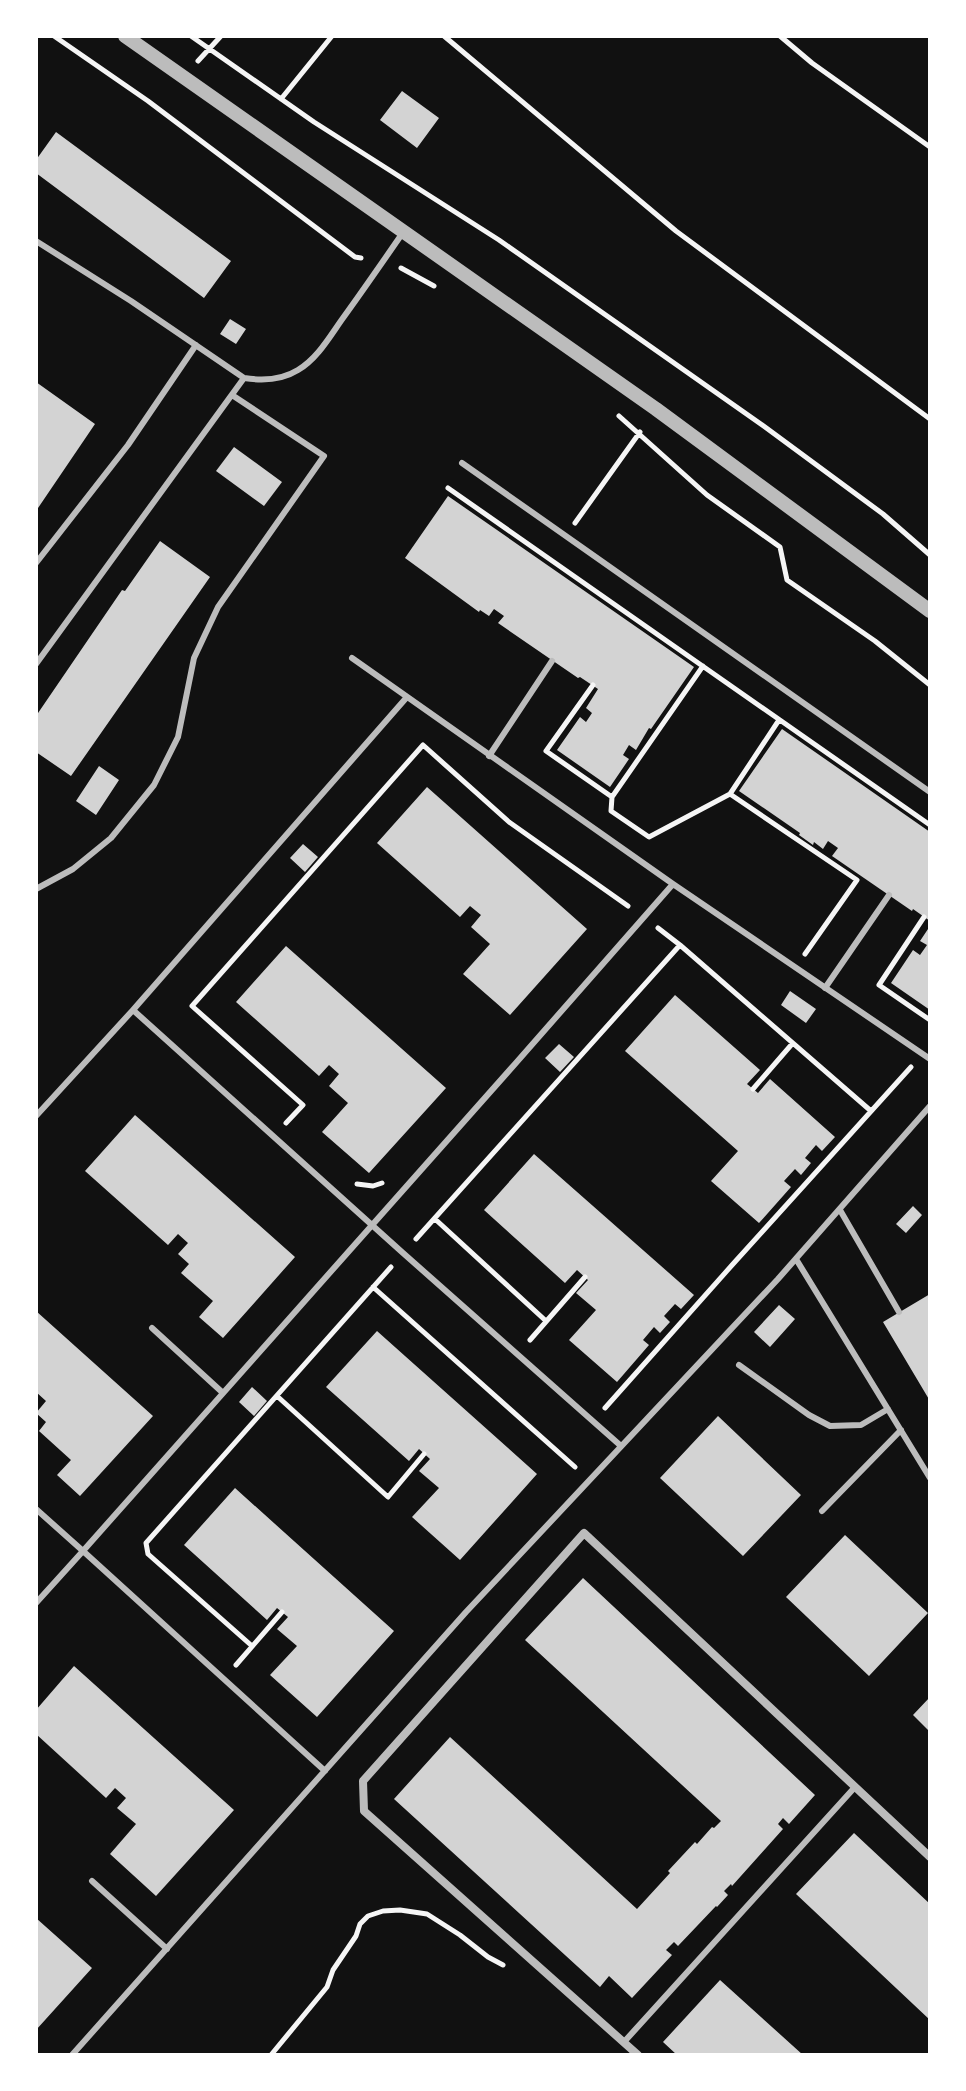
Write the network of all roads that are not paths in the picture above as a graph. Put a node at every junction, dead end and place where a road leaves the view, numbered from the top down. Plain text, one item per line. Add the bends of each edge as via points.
1 (125, 36) edge
2 (404, 231) junction
3 (36, 241) edge
4 (196, 345) junction
5 (244, 378) junction
6 (232, 395) junction
7 (462, 463) dead end
8 (36, 563) edge
9 (930, 611) edge
10 (352, 658) dead end
11 (552, 661) dead end
12 (36, 664) edge
13 (407, 697) junction
14 (489, 756) junction
15 (930, 792) edge
16 (673, 884) junction
17 (36, 889) edge
18 (889, 895) dead end
19 (825, 988) junction
20 (133, 1010) junction
21 (930, 1059) edge
22 (930, 1106) edge
23 (36, 1116) edge
24 (840, 1210) junction
25 (372, 1225) junction
26 (796, 1259) junction
27 (899, 1312) dead end
28 (152, 1328) dead end
29 (739, 1365) dead end
30 (223, 1393) junction
31 (888, 1409) junction
32 (901, 1430) junction
33 (621, 1446) junction
34 (930, 1478) edge
35 (36, 1509) edge
36 (822, 1511) dead end
37 (83, 1551) junction
38 (36, 1603) edge
39 (325, 1771) junction
40 (855, 1787) junction
41 (930, 1857) edge
42 (92, 1881) dead end
43 (167, 1949) junction
44 (624, 2042) junction
45 (72, 2055) edge
46 (638, 2055) edge

1 - 2 street
2 - 5 lane via 311,360 280,378
2 - 9 street
3 - 4 lane
4 - 5 lane
4 - 8 lane via 128,445
5 - 6 lane
6 - 12 lane
6 - 17 lane via 324,456 218,607 194,658 178,737 154,785 111,838 73,869
7 - 15 lane
10 - 13 lane
11 - 14 lane
13 - 14 lane
13 - 20 lane
14 - 16 lane
16 - 19 lane
16 - 25 lane
18 - 19 lane
19 - 21 lane
20 - 23 lane
20 - 25 lane
22 - 24 lane
24 - 26 lane
24 - 27 lane
25 - 30 lane
25 - 33 lane
26 - 31 lane
26 - 33 lane
28 - 30 lane
29 - 31 lane via 830,1426 861,1425
30 - 37 lane
31 - 32 lane
32 - 34 lane
32 - 36 lane
33 - 39 lane
35 - 37 lane
37 - 38 lane
37 - 39 lane
39 - 43 lane
40 - 41 street
40 - 44 lane
40 - 44 street via 584,1533 363,1781 364,1811
42 - 43 lane
43 - 45 lane
44 - 46 street

